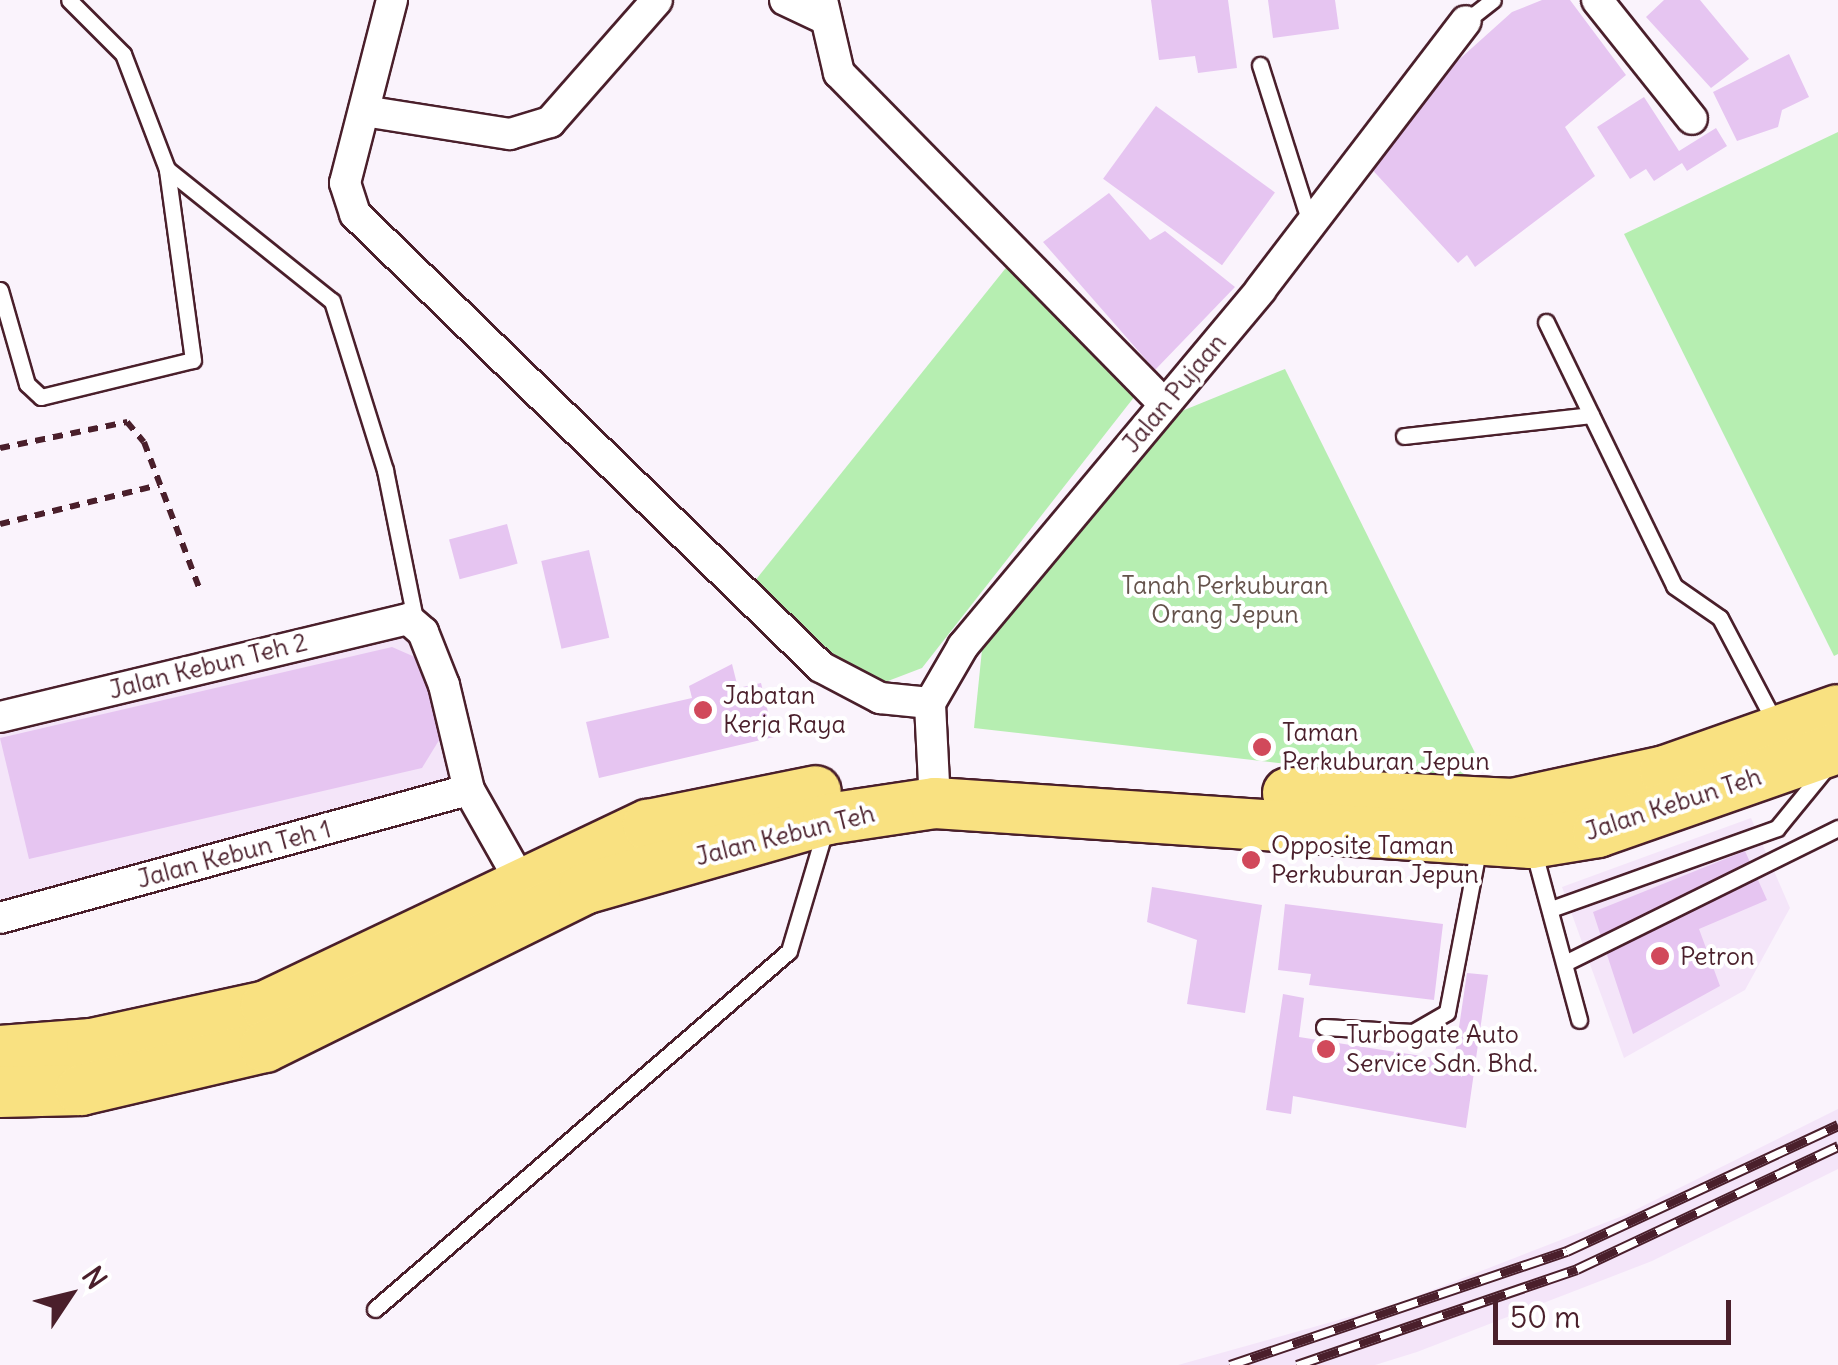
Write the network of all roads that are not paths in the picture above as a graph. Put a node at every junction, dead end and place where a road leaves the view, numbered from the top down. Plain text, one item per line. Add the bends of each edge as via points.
1 (69, 0) edge
2 (392, 0) edge
3 (658, 0) edge
4 (786, 0) edge
5 (1493, 0) edge
6 (1598, 0) edge
7 (821, 8) edge
8 (1469, 10) edge
9 (1260, 65) dead end
10 (364, 111) junction
11 (1692, 119) dead end
12 (167, 170) junction
13 (1308, 216) junction
14 (0, 290) edge
15 (1546, 322) dead end
16 (1164, 404) junction
17 (1592, 415) junction
18 (1404, 436) dead end
19 (416, 624) junction
20 (930, 703) junction
21 (1838, 710) edge
22 (0, 717) edge
23 (1780, 732) junction
24 (1838, 748) edge
25 (933, 786) junction
26 (469, 790) junction
27 (831, 811) junction
28 (1522, 824) junction
29 (1838, 828) edge
30 (1480, 842) junction
31 (521, 882) junction
32 (1551, 909) junction
33 (0, 918) edge
34 (1565, 963) junction
35 (1579, 1020) dead end
36 (1324, 1027) dead end
37 (0, 1050) edge
38 (0, 1092) edge
39 (375, 1308) dead end

1 - 12 lane via 122,54
2 - 10 street
3 - 10 street via 550,122 510,134
4 - 7 street
5 - 8 lane
6 - 11 street
7 - 16 street via 839,73
8 - 13 street, Jalan Pujaan
9 - 13 lane
10 - 20 street via 344,183 376,239 821,667 880,698
12 - 14 lane via 193,360 41,396 27,384
12 - 19 lane via 332,301 380,452
13 - 16 street, Jalan Pujaan via 1261,290
15 - 17 lane
16 - 20 street, Jalan Pujaan via 963,646
17 - 18 lane
17 - 23 lane via 1674,586 1720,618
19 - 22 street, Jalan Kebun Teh 2 via 400,620
19 - 26 street via 444,685
20 - 25 street
21 - 23 main road, Jalan Kebun Teh
23 - 24 lane
23 - 28 main road, Jalan Kebun Teh via 1629,780
24 - 28 main road, Jalan Kebun Teh via 1633,821
24 - 32 lane via 1777,828
25 - 27 main road, Jalan Kebun Teh
25 - 28 main road, Jalan Kebun Teh
25 - 30 main road, Jalan Kebun Teh
25 - 31 main road, Jalan Kebun Teh via 648,825
26 - 31 street
26 - 33 street, Jalan Kebun Teh 1
27 - 38 main road, Jalan Kebun Teh via 584,889 265,1047 81,1090
27 - 39 lane via 789,951
28 - 30 main road, Jalan Kebun Teh
28 - 32 lane
29 - 34 lane
30 - 36 lane via 1447,1012 1414,1032
31 - 37 main road, Jalan Kebun Teh via 266,1006 92,1044
32 - 34 lane
34 - 35 lane

